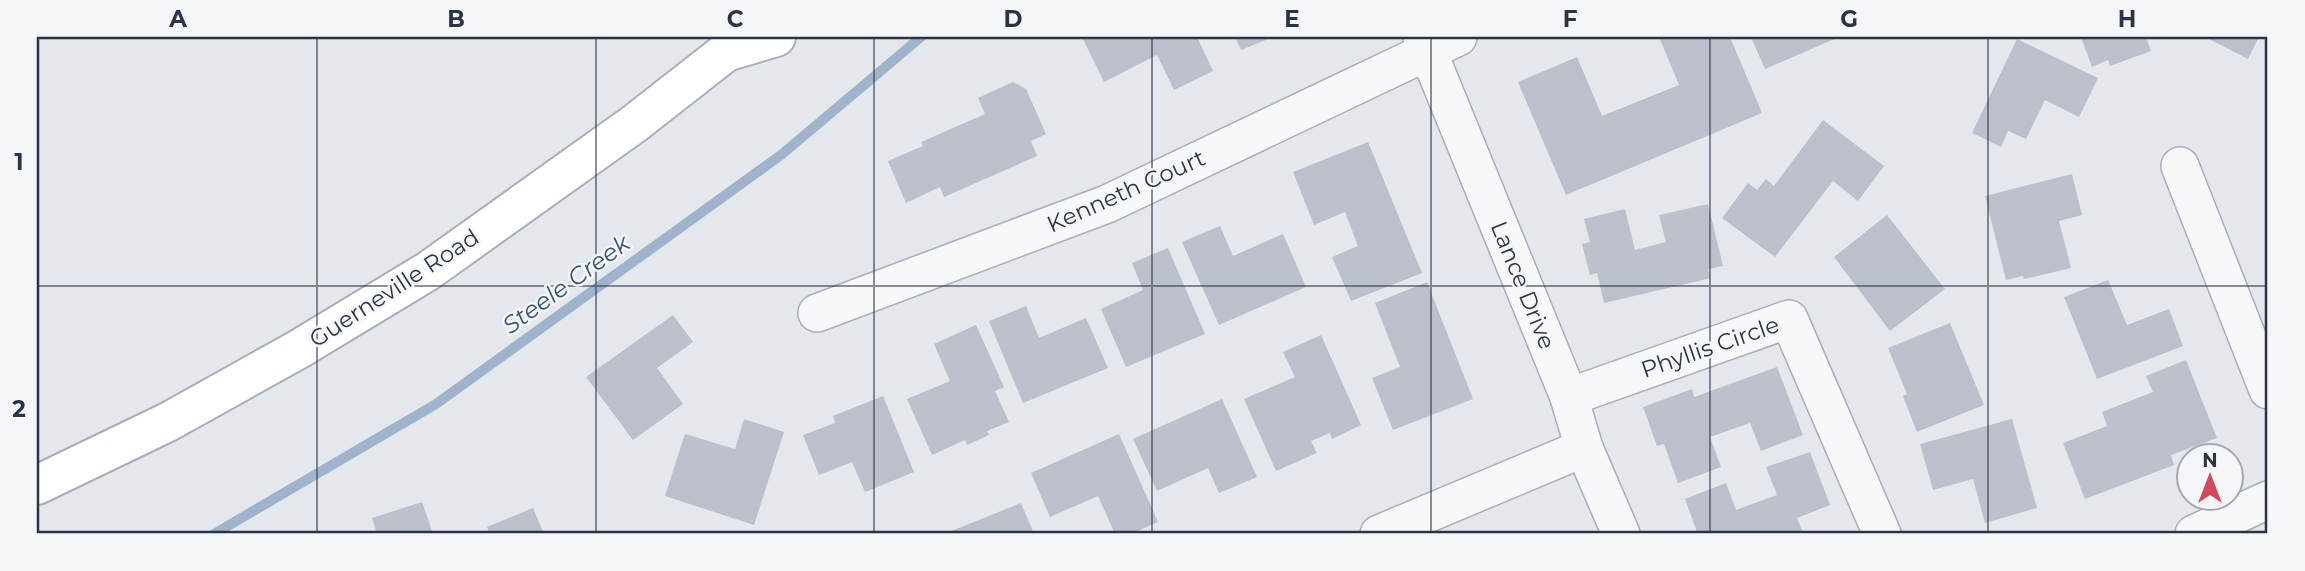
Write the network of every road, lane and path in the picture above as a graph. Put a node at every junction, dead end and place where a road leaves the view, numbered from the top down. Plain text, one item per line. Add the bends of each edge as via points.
1 (776, 37) edge
2 (1436, 41) edge
3 (730, 45) edge
4 (2180, 166) dead end
5 (817, 313) dead end
6 (2268, 390) edge
7 (1569, 397) junction
8 (1584, 448) junction
9 (37, 485) edge
10 (2268, 500) edge
11 (1380, 534) edge
12 (1621, 534) edge
13 (1882, 534) edge
14 (2194, 534) edge

1 - 3 main road, Guerneville Road
2 - 5 street, Kenneth Court via 1107,204
2 - 7 street, Lance Drive
3 - 9 main road, Guerneville Road via 634,124 428,271 168,422
4 - 6 street
7 - 8 street, Lance Drive
7 - 13 street, Phyllis Circle via 1789,319
8 - 11 street
8 - 12 street, Lance Drive
10 - 14 street

